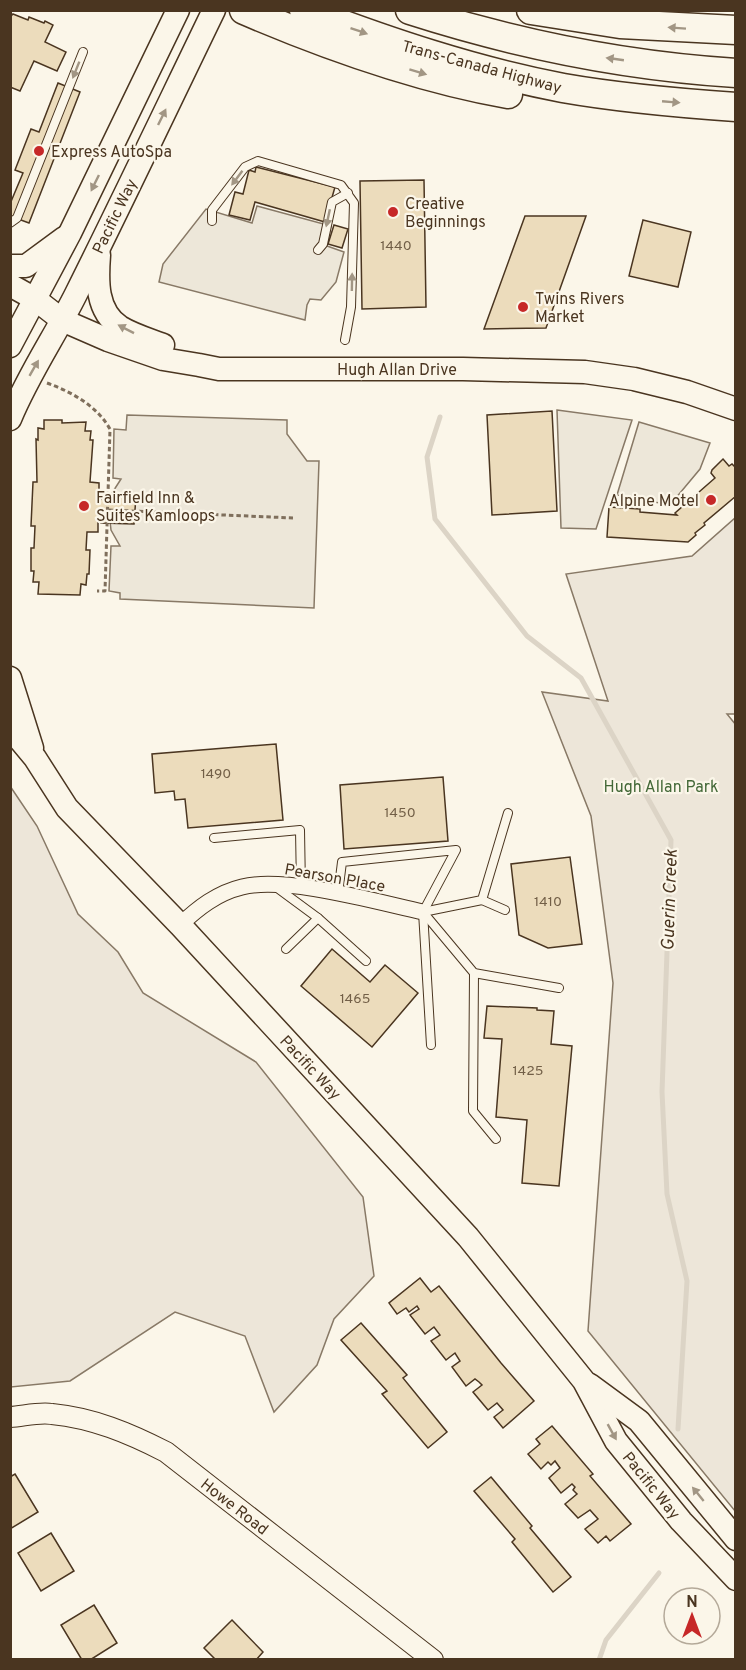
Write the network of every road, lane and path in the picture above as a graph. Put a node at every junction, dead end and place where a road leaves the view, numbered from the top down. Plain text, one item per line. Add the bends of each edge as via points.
1 (177, 10) edge
2 (244, 10) edge
3 (304, 10) edge
4 (410, 10) edge
5 (531, 10) edge
6 (213, 13) edge
7 (735, 30) edge
8 (83, 52) dead end
9 (735, 73) edge
10 (637, 99) junction
11 (735, 107) edge
12 (348, 193) junction
13 (212, 221) dead end
14 (10, 223) edge
15 (70, 234) junction
16 (100, 245) junction
17 (318, 250) dead end
18 (10, 266) edge
19 (10, 285) edge
20 (24, 307) edge
21 (62, 320) junction
22 (345, 340) dead end
23 (10, 346) edge
24 (219, 369) junction
25 (29, 377) junction
26 (735, 409) edge
27 (10, 419) edge
28 (108, 510) junction
29 (293, 518) dead end
30 (96, 591) dead end
31 (10, 678) edge
32 (10, 728) edge
33 (35, 758) junction
34 (508, 813) dead end
35 (214, 838) dead end
36 (272, 885) junction
37 (301, 888) junction
38 (338, 894) junction
39 (482, 900) junction
40 (505, 910) dead end
41 (423, 912) junction
42 (318, 918) junction
43 (180, 925) junction
44 (286, 949) dead end
45 (366, 961) dead end
46 (474, 973) junction
47 (559, 988) dead end
48 (431, 1045) dead end
49 (496, 1139) dead end
50 (584, 1381) junction
51 (10, 1417) edge
52 (735, 1539) edge
53 (735, 1579) edge
54 (433, 1659) edge

1 -> 15 main road, Pacific Way
2 -> 10 highway via 362,55 486,90 535,99
3 -> 10 highway, Trans-Canada Highway via 498,74
9 -> 4 highway, Trans-Canada Highway via 568,52 469,29
7 -> 5 highway via 620,24
16 -> 6 main road, Pacific Way
8 -> 14 lane via 17,218
10 -> 11 highway, Trans-Canada Highway
12 -> 13 lane via 341,184 258,161 245,166 212,210
12 -> 17 lane via 332,202 323,244
22 -> 12 lane via 351,306 354,203
15 - 18 main road via 26,266
15 - 20 main road, Pacific Way
16 - 21 main road, Pacific Way
24 -> 16 main road via 120,327 110,317 98,289
19 - 20 main road, Hugh Allan Drive
20 - 21 main road, Hugh Allan Drive
20 - 23 main road, Pacific Way
21 - 24 main road, Hugh Allan Drive via 134,350
25 -> 21 main road, Pacific Way
24 - 26 main road, Hugh Allan Drive via 585,372 687,392
25 - 27 main road, Pacific Way
25 - 28 path via 62,388 85,402 110,429
28 - 29 path
28 - 30 path via 105,591
31 - 33 main road, Pacific Way
32 - 33 main road, Pacific Way
33 - 43 main road, Pacific Way via 67,808
34 - 39 lane
35 - 37 lane via 300,830
36 - 37 street, Pearson Place
36 - 42 lane
36 - 43 street, Pearson Place via 242,887 205,902
37 - 38 street, Pearson Place
38 - 41 street, Pearson Place
38 - 41 lane via 342,862 456,850
39 - 40 lane
39 - 41 lane
41 - 46 lane
41 - 48 lane
42 - 44 lane
42 - 45 lane
43 - 50 main road, Pacific Way via 468,1237
46 - 47 lane
46 - 49 lane via 473,1111
52 -> 50 main road, Pacific Way via 639,1421
50 -> 53 main road, Pacific Way via 616,1441 681,1521
51 - 54 street, Howe Road via 50,1413 94,1420 166,1452

